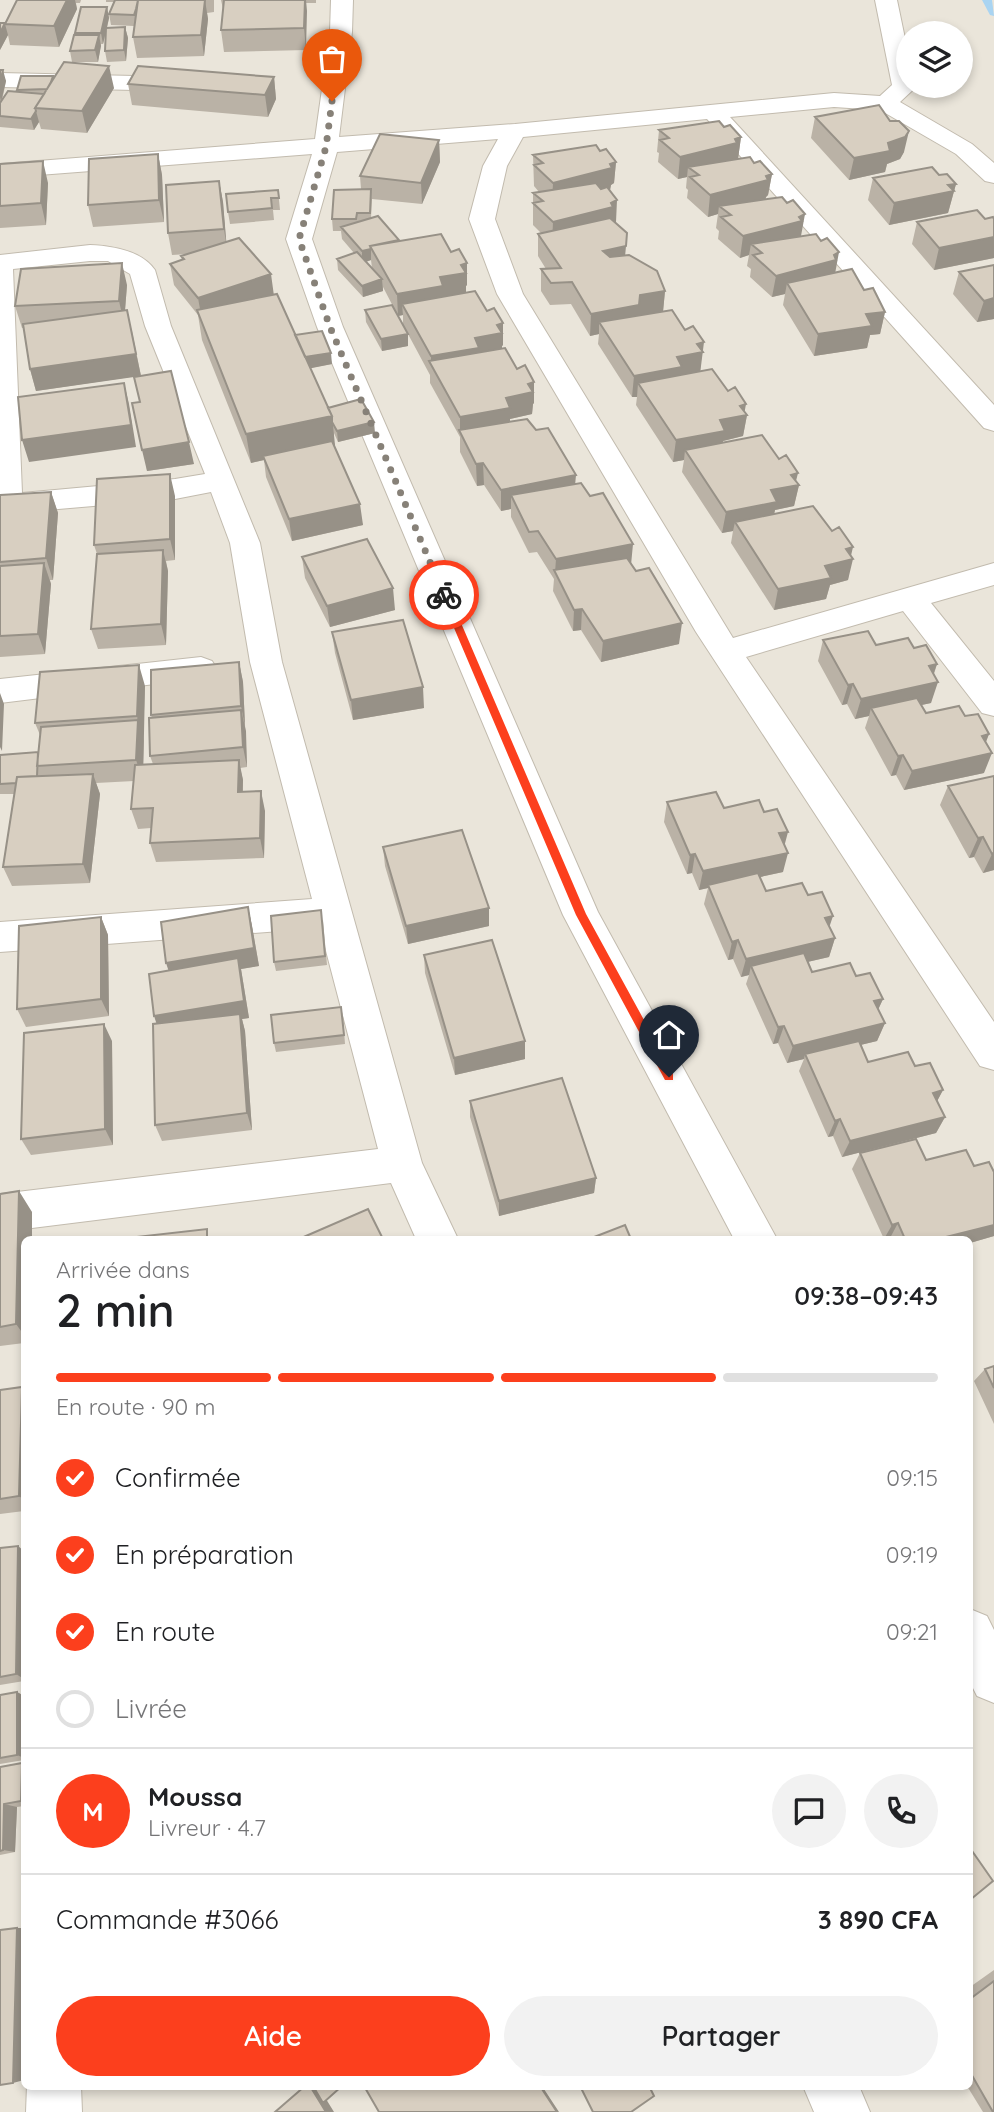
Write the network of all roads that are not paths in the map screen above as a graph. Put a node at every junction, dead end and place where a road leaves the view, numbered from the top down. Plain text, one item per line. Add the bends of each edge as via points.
1 (342, 0) edge
2 (886, 0) edge
3 (0, 80) edge
4 (208, 84) edge
5 (885, 103) junction
6 (713, 112) junction
7 (515, 131) junction
8 (326, 147) junction
9 (0, 171) edge
10 (994, 176) edge
11 (0, 263) edge
12 (994, 422) edge
13 (222, 480) junction
14 (4, 505) edge
15 (994, 574) edge
16 (911, 600) junction
17 (725, 652) junction
18 (243, 664) junction
19 (0, 691) edge
20 (994, 704) edge
21 (333, 913) junction
22 (0, 937) edge
23 (994, 1054) edge
24 (402, 1164) junction
25 (0, 1213) edge
26 (71, 1223) edge
27 (436, 1236) edge
28 (754, 1236) edge
29 (973, 1639) edge
30 (994, 1679) edge
31 (54, 2090) edge
32 (832, 2090) edge
33 (54, 2112) edge
34 (842, 2112) edge

1 - 8 street
2 - 5 street via 904,88
3 - 4 street
5 - 6 street via 834,100
5 - 10 street via 964,149
6 - 7 street
6 - 12 street
7 - 8 street
7 - 17 street via 495,166 482,219 510,295
8 - 9 street
8 - 28 street via 299,239 330,327 581,915
11 - 13 street via 113,254 142,270 158,326
11 - 14 street
13 - 14 street via 175,489
13 - 18 street via 244,543
15 - 16 street
16 - 17 street
16 - 20 street
17 - 23 street
18 - 19 street
18 - 21 street
21 - 22 street
21 - 24 street
24 - 26 street
24 - 27 street
25 - 26 street
29 - 30 street
31 - 33 street
32 - 34 street

